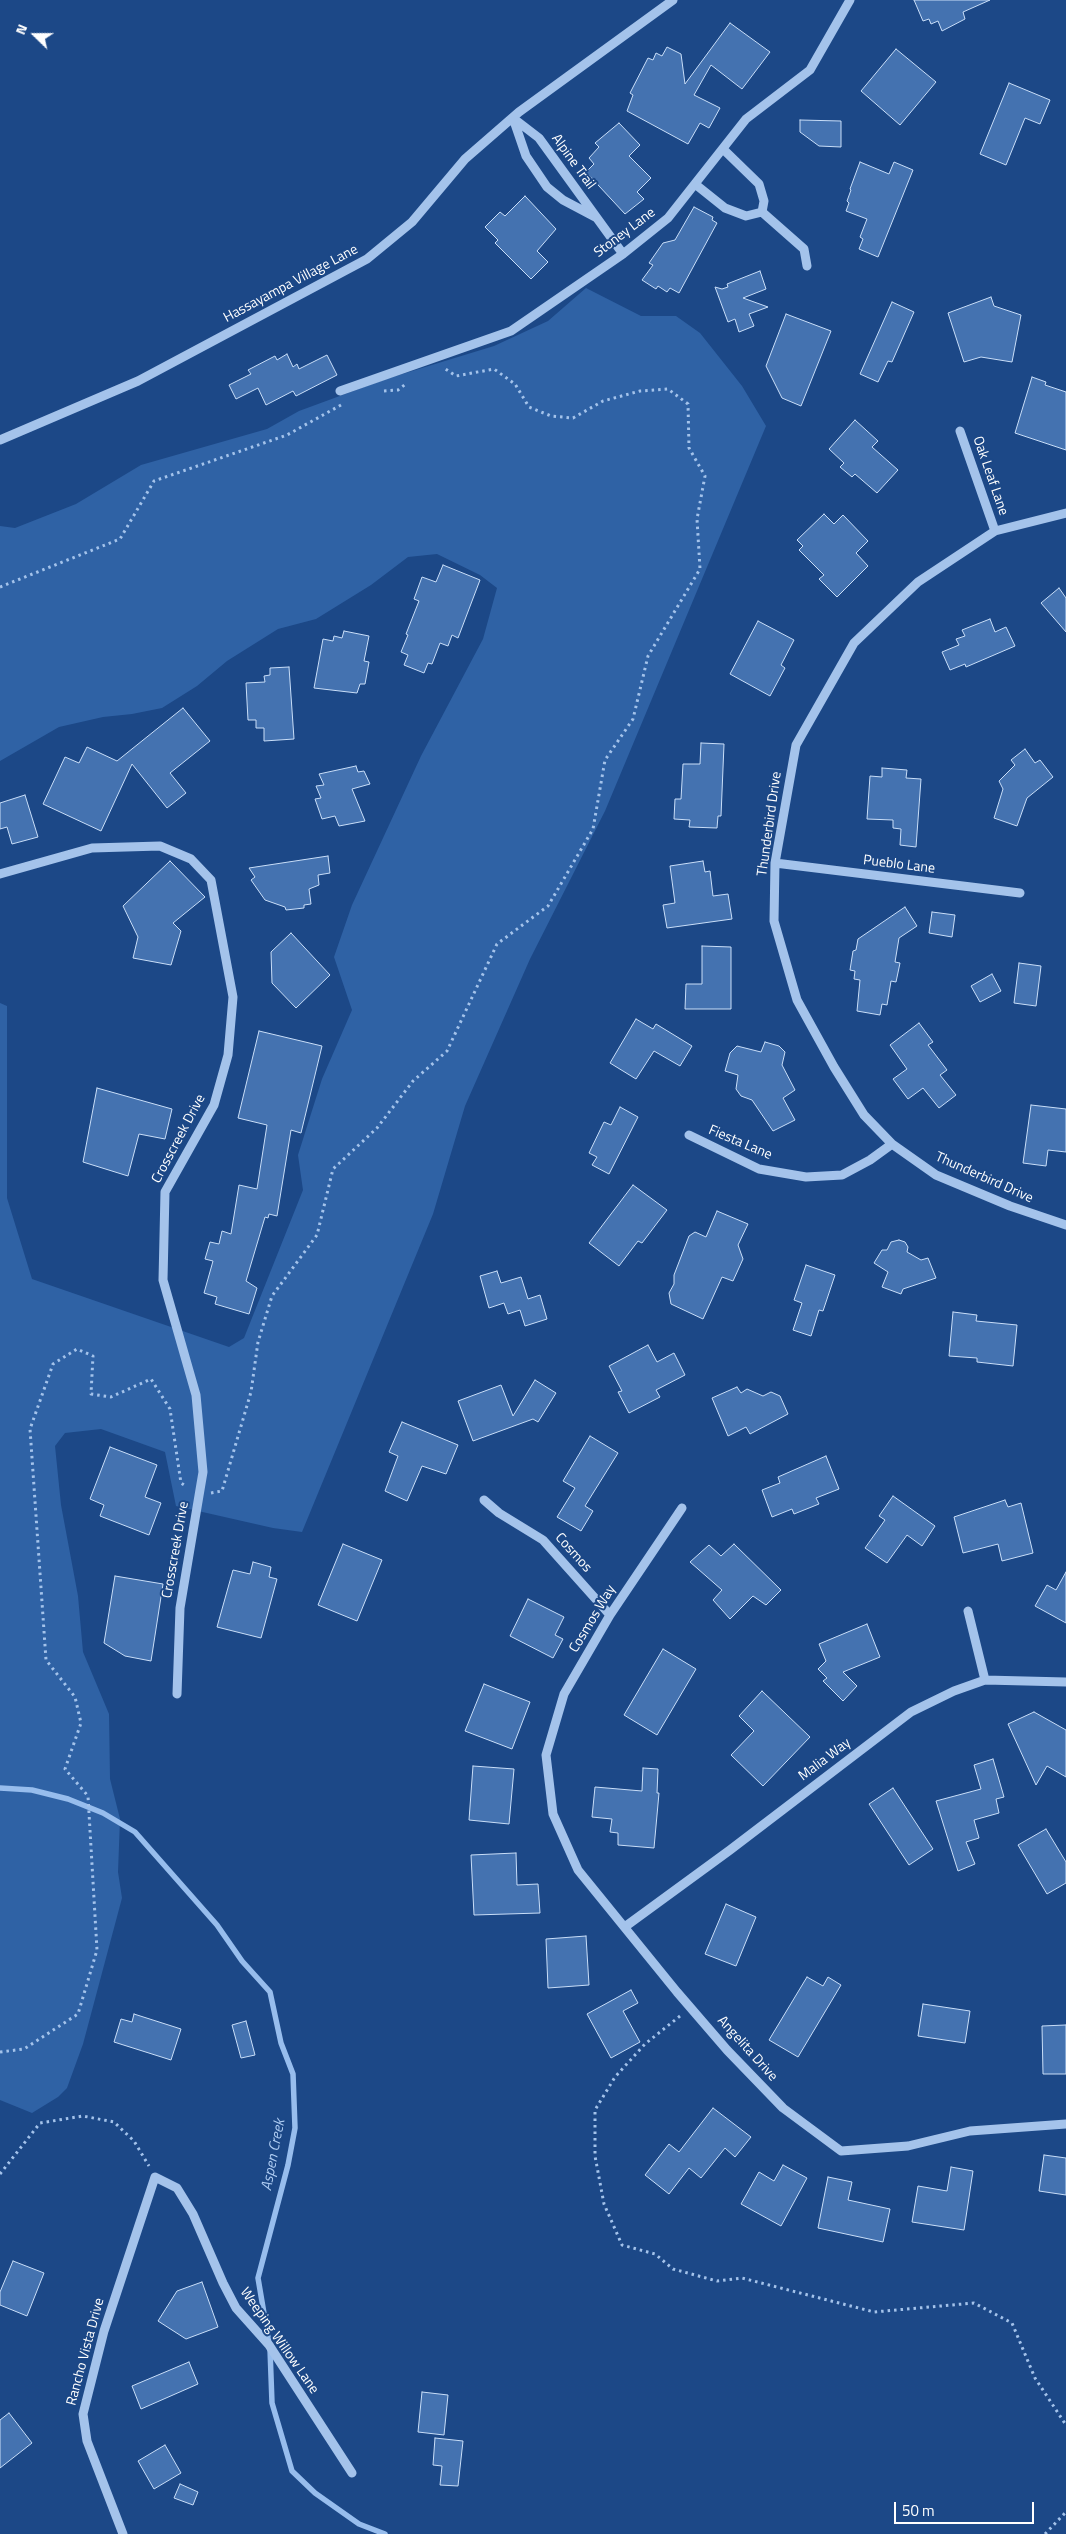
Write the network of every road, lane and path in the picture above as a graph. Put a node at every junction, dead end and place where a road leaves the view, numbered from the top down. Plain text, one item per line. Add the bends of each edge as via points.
1 (673, 0) edge
2 (850, 0) edge
3 (513, 118) junction
4 (723, 149) junction
5 (695, 184) junction
6 (762, 212) junction
7 (597, 218) junction
8 (623, 254) junction
9 (807, 266) dead end
10 (436, 369) dead end
11 (414, 377) dead end
12 (340, 391) dead end
13 (382, 392) dead end
14 (346, 401) dead end
15 (960, 431) dead end
16 (0, 440) edge
17 (1066, 513) edge
18 (995, 531) junction
19 (0, 587) edge
20 (775, 863) junction
21 (0, 874) edge
22 (1020, 893) dead end
23 (689, 1135) dead end
24 (892, 1144) junction
25 (1066, 1225) edge
26 (199, 1495) junction
27 (484, 1500) dead end
28 (682, 1508) dead end
29 (968, 1611) dead end
30 (610, 1615) junction
31 (985, 1680) junction
32 (1066, 1682) edge
33 (177, 1694) dead end
34 (546, 1755) joint
35 (626, 1926) junction
36 (691, 2008) junction
37 (0, 2052) edge
38 (1066, 2124) edge
39 (0, 2174) edge
40 (155, 2177) junction
41 (1066, 2425) edge
42 (352, 2472) dead end
43 (1066, 2512) edge
44 (122, 2534) edge
45 (1045, 2534) edge

1 - 3 street, Hassayampa Village Lane
2 - 4 street, Stoney Lane via 810,70 746,119
3 - 7 street, Alpine Trail via 539,138
3 - 7 street, Alpine Trail via 526,156 547,187 563,200
3 - 16 street, Hassayampa Village Lane via 465,159 412,222 367,259 138,381
4 - 5 street, Stoney Lane
4 - 6 street via 759,184 764,202
5 - 6 street via 725,208 746,216
5 - 8 street, Stoney Lane via 668,218
6 - 9 street via 804,249
7 - 8 street, Alpine Trail
8 - 12 street, Stoney Lane via 511,331
10 - 26 path via 442,367 456,376 494,369 515,384 530,407 551,416 574,418 603,401 640,391 668,389 688,404 689,448 706,476 697,519 700,569 648,656 633,719 605,760 593,828 548,906 497,944 447,1051 413,1080 377,1128 333,1169 317,1235 272,1296 258,1342 251,1392 222,1492
11 - 13 path via 398,390
14 - 19 path via 287,435 154,481 120,539
15 - 18 street, Oak Leaf Lane
17 - 18 street, Thunderbird Drive
18 - 20 street, Thunderbird Drive via 918,582 854,643 796,745
20 - 22 street, Pueblo Lane
20 - 24 street, Thunderbird Drive via 774,921 797,1000 864,1115
21 - 26 street, Crosscreek Drive via 92,848 160,846 191,859 211,880 233,997 228,1055 214,1105 165,1192 163,1280 196,1395 203,1472
23 - 24 street, Fiesta Lane via 759,1169 806,1177 842,1175
24 - 25 street, Thunderbird Drive via 936,1175
26 - 33 street, Crosscreek Drive via 180,1608
26 - 37 path via 181,1483 170,1409 151,1378 111,1397 91,1394 93,1356 77,1349 52,1364 30,1429 46,1660 75,1697 82,1722 65,1769 88,1796 97,1950 78,2014 24,2049
27 - 30 street, Cosmos via 543,1540
28 - 30 street, Cosmos Way
29 - 31 street
30 - 34 street, Cosmos Way via 564,1694
31 - 32 street, Malia Way
31 - 35 street, Malia Way via 911,1712
34 - 35 street, Angelita Drive via 553,1814 578,1870
35 - 36 street, Angelita Drive
36 - 38 street, Angelita Drive via 783,2108 842,2151 908,2146 970,2131
36 - 41 path via 645,2044 615,2077 595,2110 595,2156 602,2194 622,2245 656,2254 674,2269 717,2281 742,2278 874,2312 974,2303 1012,2323 1035,2378
39 - 40 path via 40,2123 83,2116 114,2122 134,2141
40 - 42 street, Weeping Willow Lane via 177,2188 193,2214 236,2308 269,2345
40 - 44 street, Rancho Vista Drive via 104,2331 83,2414 87,2441
43 - 45 path

